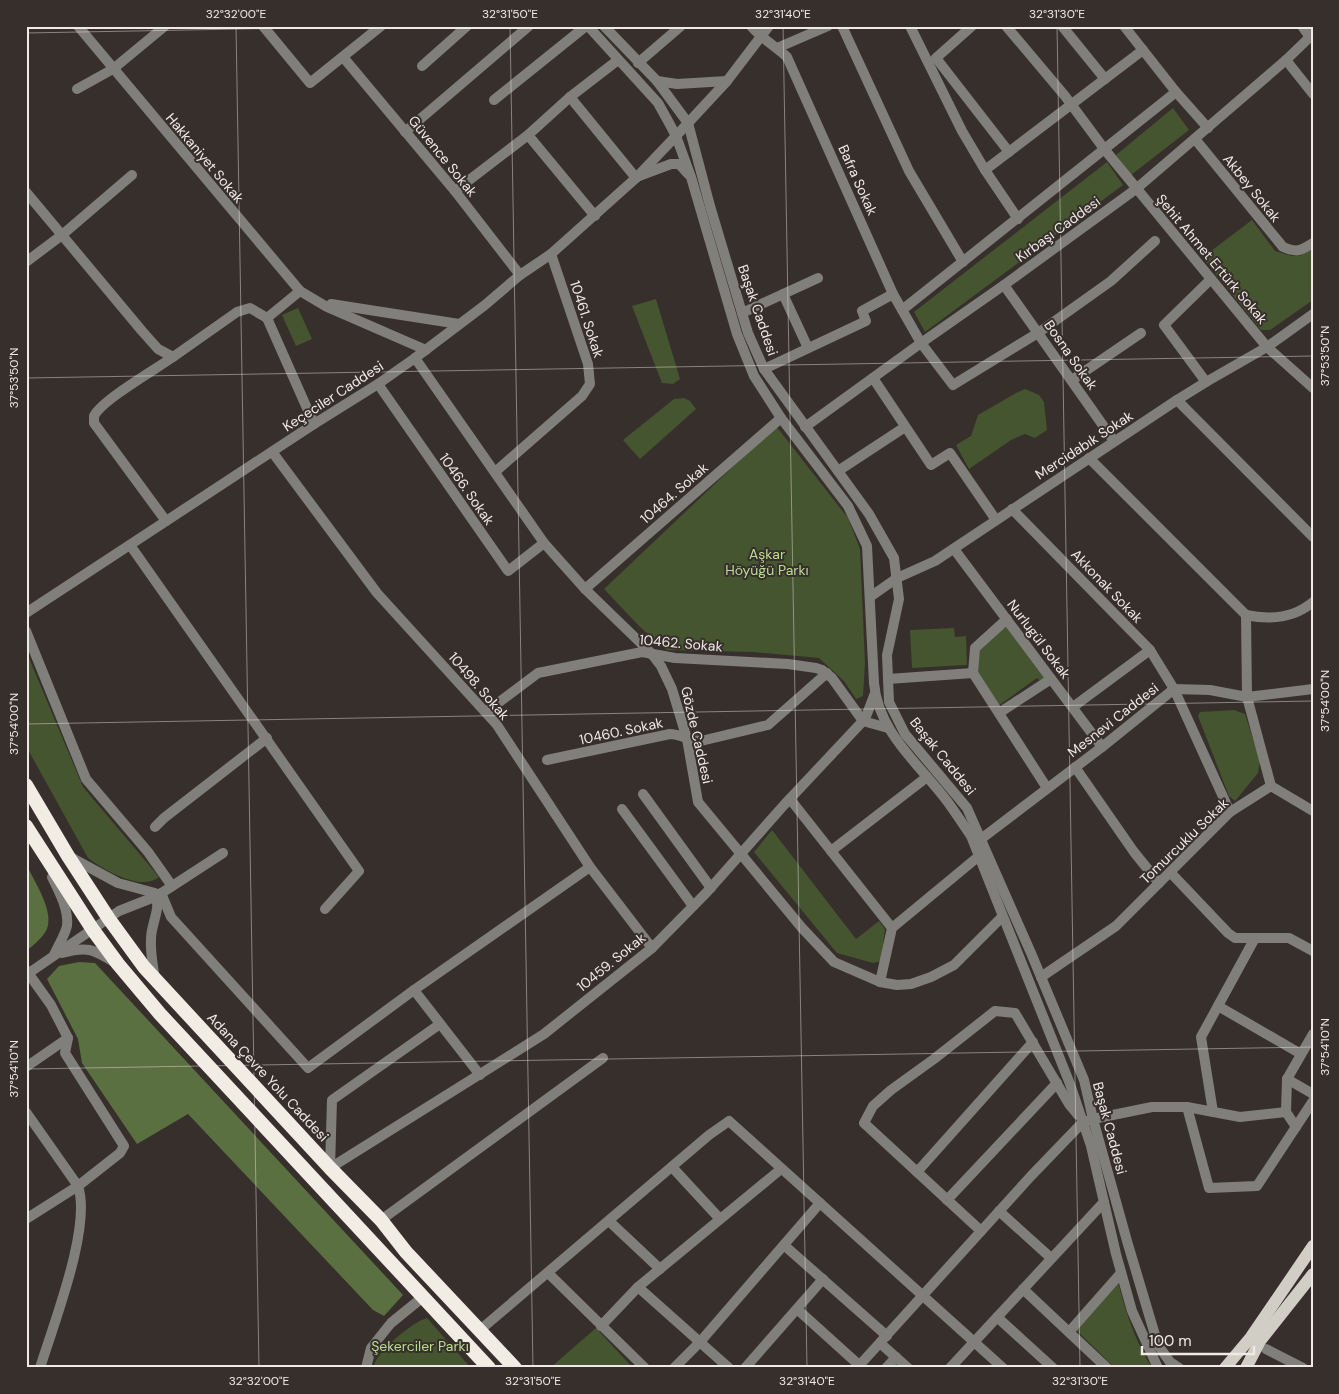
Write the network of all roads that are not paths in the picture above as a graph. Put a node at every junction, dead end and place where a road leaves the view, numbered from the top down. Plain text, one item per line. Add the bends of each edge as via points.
1 (78, 26) edge
2 (165, 26) edge
3 (263, 26) edge
4 (381, 26) edge
5 (467, 26) edge
6 (529, 26) edge
7 (587, 26) edge
8 (604, 26) edge
9 (681, 26) edge
10 (751, 26) edge
11 (769, 26) edge
12 (828, 26) edge
13 (842, 26) edge
14 (910, 26) edge
15 (972, 26) edge
16 (1006, 26) edge
17 (1062, 26) edge
18 (1124, 26) edge
19 (1302, 26) edge
20 (1311, 36) edge
21 (761, 38) junction
22 (777, 48) junction
23 (1143, 50) junction
24 (343, 57) junction
25 (618, 60) junction
26 (931, 60) junction
27 (1286, 60) junction
28 (638, 64) junction
29 (422, 66) dead end
30 (113, 68) junction
31 (1105, 79) junction
32 (656, 81) junction
33 (728, 82) junction
34 (77, 89) dead end
35 (1176, 92) junction
36 (1313, 94) edge
37 (570, 97) junction
38 (494, 100) dead end
39 (1071, 105) junction
40 (688, 123) junction
41 (1208, 128) junction
42 (406, 132) junction
43 (528, 135) junction
44 (676, 136) junction
45 (1195, 139) junction
46 (1104, 150) junction
47 (1009, 152) junction
48 (986, 170) junction
49 (132, 175) dead end
50 (690, 177) junction
51 (636, 178) junction
52 (1136, 189) junction
53 (455, 191) junction
54 (26, 192) edge
55 (594, 216) junction
56 (1018, 219) junction
57 (62, 235) junction
58 (1155, 241) dead end
59 (1313, 242) edge
60 (551, 254) junction
61 (26, 262) edge
62 (963, 262) junction
63 (520, 275) junction
64 (818, 278) dead end
65 (1211, 279) junction
66 (1004, 285) junction
67 (300, 291) junction
68 (783, 294) junction
69 (893, 294) junction
70 (317, 302) junction
71 (902, 310) junction
72 (742, 313) junction
73 (1313, 314) edge
74 (267, 318) junction
75 (459, 324) junction
76 (1038, 332) junction
77 (1141, 333) dead end
78 (920, 342) junction
79 (1267, 347) junction
80 (808, 348) junction
81 (426, 350) junction
82 (173, 357) junction
83 (415, 358) junction
84 (764, 369) junction
85 (872, 378) junction
86 (1072, 380) junction
87 (1206, 382) junction
88 (378, 384) junction
89 (1313, 388) edge
90 (1177, 400) junction
91 (781, 418) junction
92 (314, 424) junction
93 (805, 427) junction
94 (905, 427) junction
95 (1114, 441) junction
96 (273, 453) junction
97 (1089, 458) junction
98 (838, 471) junction
99 (495, 472) junction
100 (1012, 509) junction
101 (996, 520) junction
102 (166, 521) junction
103 (1313, 537) edge
104 (544, 543) junction
105 (130, 545) junction
106 (954, 549) junction
107 (897, 578) junction
108 (585, 589) junction
109 (870, 597) junction
110 (1313, 602) edge
111 (26, 613) edge
112 (1246, 615) junction
113 (1007, 619) junction
114 (26, 631) edge
115 (1150, 650) junction
116 (651, 653) junction
117 (973, 672) junction
118 (827, 673) junction
119 (888, 679) junction
120 (1051, 679) junction
121 (1174, 689) junction
122 (1313, 689) edge
123 (875, 693) junction
124 (1247, 697) junction
125 (1073, 708) junction
126 (486, 712) junction
127 (999, 713) junction
128 (863, 721) junction
129 (888, 728) junction
130 (267, 738) junction
131 (686, 739) junction
132 (1102, 747) junction
133 (547, 760) dead end
134 (1075, 767) junction
135 (927, 777) junction
136 (26, 785) edge
137 (1271, 786) junction
138 (1047, 788) junction
139 (643, 794) dead end
140 (790, 799) junction
141 (622, 809) dead end
142 (1313, 811) edge
143 (1230, 812) junction
144 (155, 827) dead end
145 (27, 828) edge
146 (981, 839) junction
147 (831, 851) junction
148 (223, 853) dead end
149 (740, 855) junction
150 (68, 856) junction
151 (978, 856) junction
152 (590, 867) junction
153 (1170, 872) junction
154 (1159, 883) junction
155 (172, 886) junction
156 (710, 888) junction
157 (159, 895) junction
158 (693, 906) junction
159 (325, 909) dead end
160 (1002, 917) junction
161 (109, 918) junction
162 (892, 928) junction
163 (93, 930) junction
164 (1255, 938) junction
165 (652, 948) junction
166 (1313, 951) edge
167 (54, 956) junction
168 (118, 964) junction
169 (27, 973) edge
170 (1041, 977) junction
171 (156, 979) junction
172 (880, 982) junction
173 (414, 990) junction
174 (1218, 1006) junction
175 (440, 1024) junction
176 (1313, 1034) edge
177 (68, 1038) junction
178 (1033, 1042) junction
179 (1301, 1054) junction
180 (603, 1058) dead end
181 (26, 1067) edge
182 (480, 1075) junction
183 (1287, 1078) junction
184 (1057, 1083) junction
185 (1313, 1094) edge
186 (1313, 1101) edge
187 (1187, 1107) junction
188 (26, 1112) edge
189 (1213, 1112) junction
190 (1286, 1112) junction
191 (1088, 1120) junction
192 (1296, 1127) junction
193 (672, 1167) junction
194 (330, 1168) junction
195 (781, 1169) junction
196 (918, 1172) junction
197 (78, 1186) junction
198 (947, 1200) junction
199 (1104, 1202) junction
200 (820, 1203) junction
201 (999, 1211) junction
202 (26, 1219) edge
203 (720, 1219) junction
204 (381, 1220) junction
205 (609, 1221) junction
206 (981, 1231) junction
207 (785, 1246) junction
208 (1313, 1246) edge
209 (1052, 1258) junction
210 (660, 1269) junction
211 (548, 1273) junction
212 (1121, 1273) junction
213 (1313, 1274) edge
214 (823, 1279) junction
215 (638, 1287) junction
216 (1023, 1289) junction
217 (924, 1296) junction
218 (423, 1297) junction
219 (797, 1309) junction
220 (997, 1317) junction
221 (601, 1326) junction
222 (480, 1330) junction
223 (1069, 1332) junction
224 (883, 1339) junction
225 (974, 1341) junction
226 (700, 1342) junction
227 (1266, 1349) dead end
228 (896, 1357) junction
229 (1101, 1366) edge
230 (858, 1367) edge
231 (40, 1368) edge
232 (366, 1368) edge
233 (489, 1368) edge
234 (515, 1368) edge
235 (645, 1368) edge
236 (674, 1368) edge
237 (729, 1368) edge
238 (745, 1368) edge
239 (886, 1368) edge
240 (908, 1368) edge
241 (950, 1368) edge
242 (1003, 1368) edge
243 (1053, 1368) edge
244 (1158, 1368) edge
245 (1179, 1368) edge
246 (1225, 1368) edge
247 (1246, 1368) edge
248 (1303, 1368) edge

1 - 30 street, Hakkaniyet Sokak
2 - 30 street
3 - 24 street via 310,83
4 - 24 street
5 - 29 street
6 - 42 street
7 - 25 street, Başak Caddesi
7 - 38 street
8 - 28 street, Başak Caddesi
9 - 28 street
10 - 21 street, Bafra Sokak
11 - 21 street
12 - 22 street
13 - 62 street via 909,171
14 - 26 street
15 - 26 street
16 - 39 street, Şehit Ahmet Ertürk Sokak
17 - 31 street
18 - 23 street
19 - 20 street
20 - 27 street, Kırbaşı Caddesi
21 - 22 street, Bafra Sokak
21 - 33 street
22 - 69 street, Bafra Sokak via 786,57
23 - 31 street
23 - 35 street
24 - 42 street, Güvence Sokak
25 - 37 street
25 - 44 street, Başak Caddesi via 658,103
26 - 47 street
26 - 48 street via 962,131
27 - 36 street
27 - 41 street, Kırbaşı Caddesi
28 - 32 street, Başak Caddesi
30 - 34 street
30 - 67 street, Hakkaniyet Sokak
31 - 39 street
32 - 33 street via 677,84
32 - 40 street, Başak Caddesi
33 - 40 street
35 - 41 street
35 - 46 street
37 - 43 street
37 - 51 street
39 - 46 street, Şehit Ahmet Ertürk Sokak
39 - 47 street
40 - 44 street
40 - 72 street, Başak Caddesi
41 - 45 street, Kırbaşı Caddesi
42 - 53 street, Güvence Sokak
43 - 53 street
43 - 55 street
44 - 50 street, Başak Caddesi
44 - 51 street, Keçeciler Caddesi
45 - 52 street, Kırbaşı Caddesi
45 - 59 street, Akbey Sokak via 1282,247 1298,251
46 - 52 street, Şehit Ahmet Ertürk Sokak
46 - 56 street
47 - 48 street
48 - 56 street
49 - 57 street
50 - 51 street via 679,164 671,164
50 - 91 street, Başak Caddesi via 737,334 754,376
51 - 55 street, Keçeciler Caddesi
52 - 65 street, Şehit Ahmet Ertürk Sokak
52 - 66 street, Kırbaşı Caddesi
53 - 63 street, Güvence Sokak
54 - 57 street
55 - 60 street, Keçeciler Caddesi
56 - 62 street
57 - 61 street
57 - 82 street via 158,349
58 - 76 street via 1111,281
60 - 63 street, Keçeciler Caddesi
60 - 99 street, 10461. Sokak via 588,364 590,384 582,396
62 - 71 street
63 - 75 street, Keçeciler Caddesi
64 - 68 street
65 - 79 street, Şehit Ahmet Ertürk Sokak
65 - 87 street via 1164,325
66 - 76 street, Bosna Sokak
66 - 78 street, Kırbaşı Caddesi
67 - 70 street, Hakkaniyet Sokak
67 - 74 street
68 - 72 street
68 - 80 street
69 - 71 street, Bafra Sokak
69 - 80 street via 862,310 866,321
70 - 75 street, Hakkaniyet Sokak
70 - 81 street, Hakkaniyet Sokak
71 - 78 street, Bafra Sokak
72 - 84 street, Başak Caddesi
73 - 79 street, Mercidabık Sokak
74 - 82 street via 250,308 237,312
74 - 92 street
75 - 81 street, Keçeciler Caddesi
76 - 78 street, Bafra Sokak via 953,385
76 - 86 street, Bosna Sokak
77 - 86 street
78 - 85 street, Kırbaşı Caddesi
79 - 87 street, Mercidabık Sokak
79 - 89 street, Şehit Ahmet Ertürk Sokak
80 - 84 street
81 - 83 street, Keçeciler Caddesi
82 - 102 street via 111,399 94,416 94,423
83 - 88 street, Keçeciler Caddesi
83 - 99 street, Gözde Caddesi
84 - 93 street, Başak Caddesi
85 - 93 street, Kırbaşı Caddesi
85 - 94 street
86 - 95 street, Bosna Sokak
87 - 90 street, Mercidabık Sokak
88 - 92 street, Keçeciler Caddesi
88 - 104 street, 10466. Sokak via 508,571
90 - 95 street, Mercidabık Sokak
90 - 103 street
91 - 108 street, 10464. Sokak
91 - 109 street, Başak Caddesi via 848,506 867,546
92 - 96 street, Keçeciler Caddesi
93 - 98 street, Başak Caddesi
94 - 98 street
94 - 101 street via 931,465 950,453
95 - 97 street, Mercidabık Sokak
96 - 102 street, Keçeciler Caddesi
96 - 126 street, 10498. Sokak via 377,593
97 - 100 street, Mercidabık Sokak
97 - 112 street
98 - 107 street, Başak Caddesi via 869,514 894,558
99 - 104 street, Gözde Caddesi
100 - 101 street, Mercidabık Sokak
100 - 115 street, Akkonak Sokak
101 - 106 street, Mercidabık Sokak
102 - 105 street, Keçeciler Caddesi
104 - 108 street, Gözde Caddesi
105 - 111 street, Keçeciler Caddesi
105 - 130 street
106 - 107 street, Mercidabık Sokak via 936,561
106 - 113 street, Nurlugül Sokak
107 - 109 street, Mercidabık Sokak
107 - 119 street, Başak Caddesi via 899,599 887,655
108 - 116 street, Gözde Caddesi
109 - 123 street, Başak Caddesi
110 - 112 street via 1300,611 1280,617
112 - 124 street
113 - 117 street via 975,648
113 - 120 street, Nurlugül Sokak
114 - 155 street via 86,779 148,852
115 - 121 street, Akkonak Sokak
115 - 125 street
116 - 118 street, 10462. Sokak via 675,658 799,665
116 - 126 street, 10462. Sokak via 633,653 538,673
116 - 131 street, Gözde Caddesi via 668,677
117 - 119 street
117 - 127 street
118 - 128 street
118 - 131 street, 10460. Sokak via 768,725 701,741
119 - 146 street, Başak Caddesi via 890,702 905,734 967,808
120 - 125 street, Nurlugül Sokak
120 - 127 street
121 - 124 street, Mesnevi Caddesi via 1210,690
121 - 132 street, Mesnevi Caddesi
121 - 143 street, Akkonak Sokak
122 - 124 street, Mesnevi Caddesi
123 - 128 street, 10459. Sokak
123 - 129 street, Başak Caddesi
124 - 137 street
125 - 132 street, Nurlugül Sokak
126 - 152 street, 10498. Sokak
127 - 138 street
128 - 129 street
128 - 140 street, 10459. Sokak
129 - 135 street, Başak Caddesi
130 - 144 street
130 - 159 street via 359,871
131 - 133 street, 10460. Sokak via 670,734
131 - 149 street, Gözde Caddesi via 698,802
132 - 134 street, Mesnevi Caddesi
134 - 138 street, Mesnevi Caddesi
134 - 154 street
135 - 147 street
135 - 151 street, Başak Caddesi via 947,800 970,836
136 - 150 highway, Adana Çevre Yolu Caddesi
137 - 142 street
137 - 143 street, Tomurcuklu Sokak
138 - 146 street, Mesnevi Caddesi
139 - 156 street
140 - 147 street
140 - 149 street, 10459. Sokak
141 - 158 street
143 - 153 street, Tomurcuklu Sokak
145 - 163 highway
145 - 167 street via 65,909 67,926
146 - 170 street, Başak Caddesi
147 - 162 street
148 - 155 street
149 - 156 street, 10459. Sokak
149 - 172 street, Gözde Caddesi via 834,962
150 - 157 street via 118,883
150 - 161 highway, Adana Çevre Yolu Caddesi
151 - 160 street, Başak Caddesi
151 - 162 street
152 - 165 street, 10498. Sokak
152 - 173 street
153 - 154 street, Tomurcuklu Sokak
153 - 164 street via 1228,933 1235,938
154 - 170 street, Tomurcuklu Sokak via 1116,926
155 - 157 street
156 - 158 street, 10459. Sokak
157 - 161 street via 118,911
157 - 171 street via 151,939
157 - 173 street via 171,917 308,1068
158 - 165 street, 10459. Sokak
160 - 172 street, Gözde Caddesi via 954,965 911,984 898,986
160 - 191 street, Başak Caddesi via 1070,1084
161 - 163 street
161 - 171 highway, Adana Çevre Yolu Caddesi
162 - 172 street
163 - 167 street
163 - 168 highway
164 - 166 street via 1290,938
164 - 174 street
165 - 182 street, 10459. Sokak via 544,1034
167 - 168 street via 91,949
167 - 169 street
168 - 218 highway via 160,1014
169 - 177 street via 51,1006
170 - 191 street, Başak Caddesi via 1084,1080
171 - 194 highway, Adana Çevre Yolu Caddesi
173 - 175 street
174 - 179 street
174 - 189 street via 1201,1037
175 - 182 street
175 - 194 street via 332,1100
176 - 179 street
177 - 181 street
177 - 197 street via 65,1053 124,1146 120,1153
178 - 184 street
178 - 196 street
178 - 196 street via 1015,1013 995,1011 873,1106 864,1123
179 - 183 street
180 - 204 street
182 - 194 street, 10459. Sokak
183 - 185 street
183 - 190 street
184 - 191 street via 1069,1104
184 - 198 street
186 - 192 street
187 - 189 street
187 - 191 street via 1152,1107
187 - 192 street via 1209,1188 1257,1186
188 - 197 street
189 - 190 street via 1240,1117
190 - 192 street
191 - 199 street, Başak Caddesi
191 - 201 street
191 - 245 street, Başak Caddesi via 1158,1345 1170,1362
193 - 195 street via 729,1121
193 - 203 street
193 - 205 street
194 - 204 highway, Adana Çevre Yolu Caddesi
195 - 200 street
195 - 203 street
196 - 198 street
197 - 202 street
197 - 231 street via 80,1230
198 - 206 street
199 - 209 street
199 - 212 street, Başak Caddesi
200 - 207 street
200 - 217 street
201 - 206 street
201 - 209 street
203 - 210 street
204 - 222 highway, Adana Çevre Yolu Caddesi via 406,1252
205 - 210 street
205 - 211 street
206 - 217 street
207 - 214 street
207 - 226 street
208 - 246 main road via 1251,1337
209 - 216 street
210 - 215 street
211 - 221 street
211 - 222 street
212 - 223 street
212 - 244 street, Başak Caddesi via 1132,1311
213 - 247 main road via 1260,1341
214 - 219 street
214 - 224 street
215 - 221 street
215 - 226 street
216 - 220 street
216 - 223 street
217 - 224 street
217 - 225 street
218 - 232 street via 392,1323 371,1348
218 - 233 highway
219 - 230 street
219 - 238 street
220 - 225 street
220 - 243 street
221 - 235 street
222 - 234 highway, Adana Çevre Yolu Caddesi
223 - 229 street
224 - 228 street
224 - 230 street
225 - 241 street
225 - 242 street
226 - 236 street
226 - 237 street
227 - 248 street
228 - 239 street
228 - 240 street

